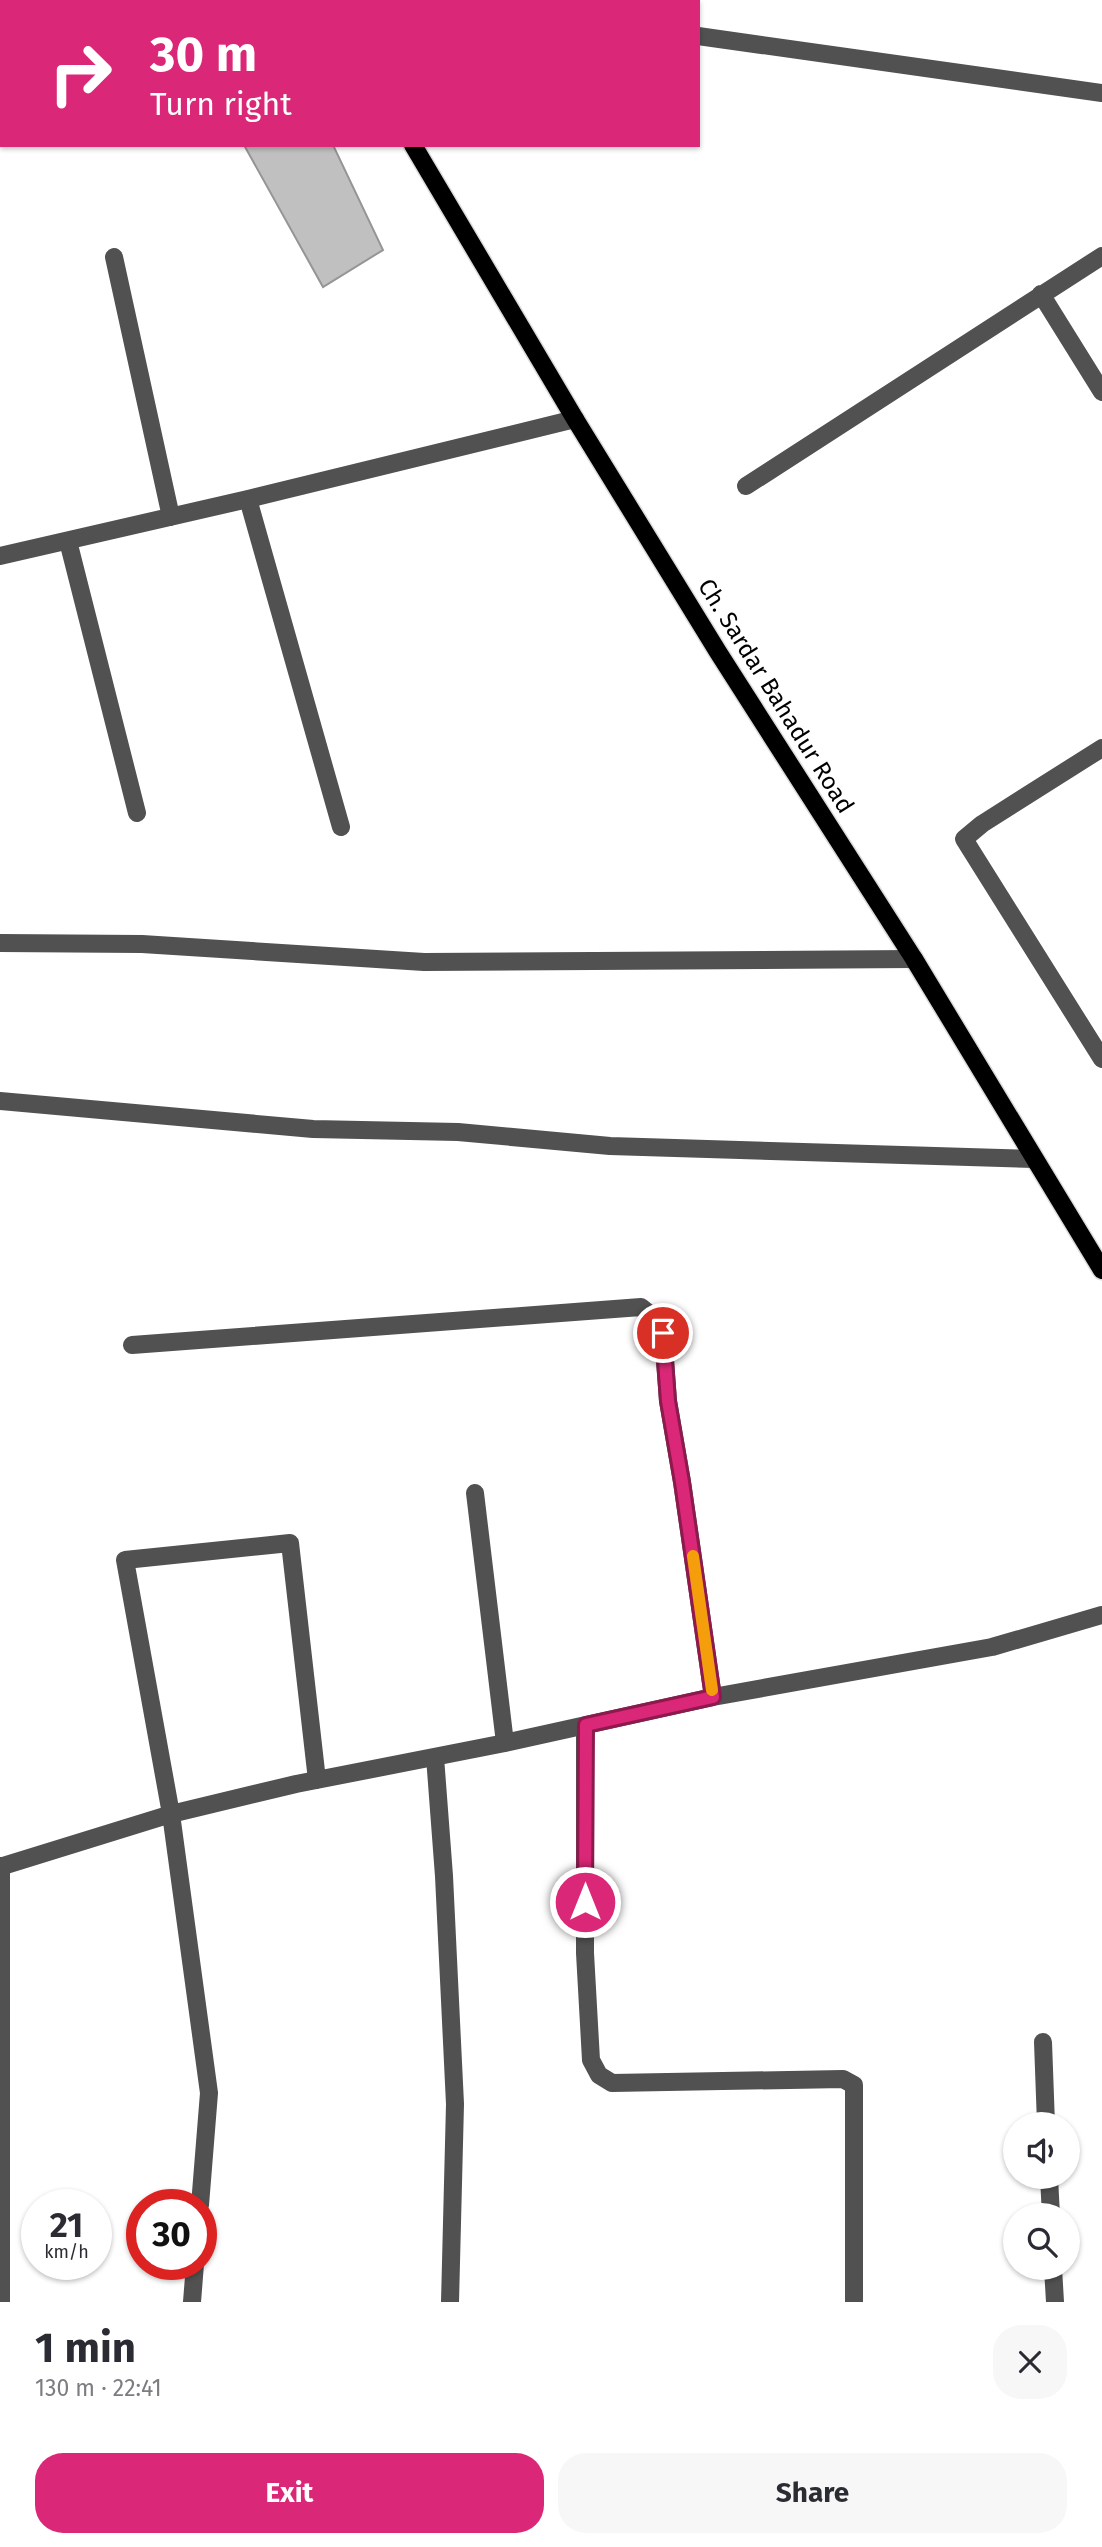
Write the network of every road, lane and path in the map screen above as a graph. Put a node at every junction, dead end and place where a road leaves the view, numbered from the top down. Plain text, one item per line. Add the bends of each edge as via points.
1 (700, 36) edge
2 (1102, 93) edge
3 (413, 147) edge
4 (1102, 256) edge
5 (114, 257) dead end
6 (1041, 294) junction
7 (1102, 391) edge
8 (575, 419) junction
9 (746, 486) dead end
10 (248, 499) junction
11 (172, 517) junction
12 (68, 541) junction
13 (0, 556) edge
14 (1102, 748) edge
15 (137, 813) dead end
16 (341, 827) dead end
17 (0, 943) edge
18 (914, 959) junction
19 (1102, 1059) edge
20 (0, 1101) edge
21 (1034, 1159) junction
22 (1102, 1270) edge
23 (132, 1345) dead end
24 (475, 1493) dead end
25 (1102, 1615) edge
26 (713, 1697) junction
27 (586, 1725) junction
28 (505, 1743) junction
29 (435, 1757) junction
30 (317, 1780) junction
31 (171, 1814) junction
32 (1, 1866) edge
33 (1043, 2042) dead end
34 (1046, 2112) edge
35 (201, 2189) edge
36 (194, 2280) edge
37 (1054, 2280) edge
38 (1, 2302) edge
39 (192, 2302) edge
40 (450, 2302) edge
41 (854, 2302) edge
42 (1055, 2302) edge

1 - 2 street
3 - 8 main road, Ch. Sardar Bahadur Road
4 - 6 street
5 - 11 street
6 - 7 street
6 - 9 street
8 - 10 street
8 - 18 main road, Ch. Sardar Bahadur Road
10 - 11 street
10 - 16 street
11 - 12 street
12 - 13 street
12 - 15 street
14 - 19 street via 964,839
17 - 18 street via 142,944 424,962
18 - 21 main road, Ch. Sardar Bahadur Road
20 - 21 street via 313,1129 458,1132 610,1146
21 - 22 main road, Ch. Sardar Bahadur Road
23 - 26 street via 641,1307 656,1319 663,1333 668,1401
24 - 28 street
25 - 26 street via 992,1647
26 - 27 street
27 - 28 street
27 - 41 street via 585,1952 592,2060 599,2075 612,2083 843,2079 854,2085
28 - 29 street
29 - 30 street
29 - 40 street via 455,2104
30 - 31 street
30 - 31 street via 290,1543 125,1560
31 - 32 street
31 - 35 street via 209,2092
32 - 38 street
33 - 34 street
36 - 39 street
37 - 42 street

